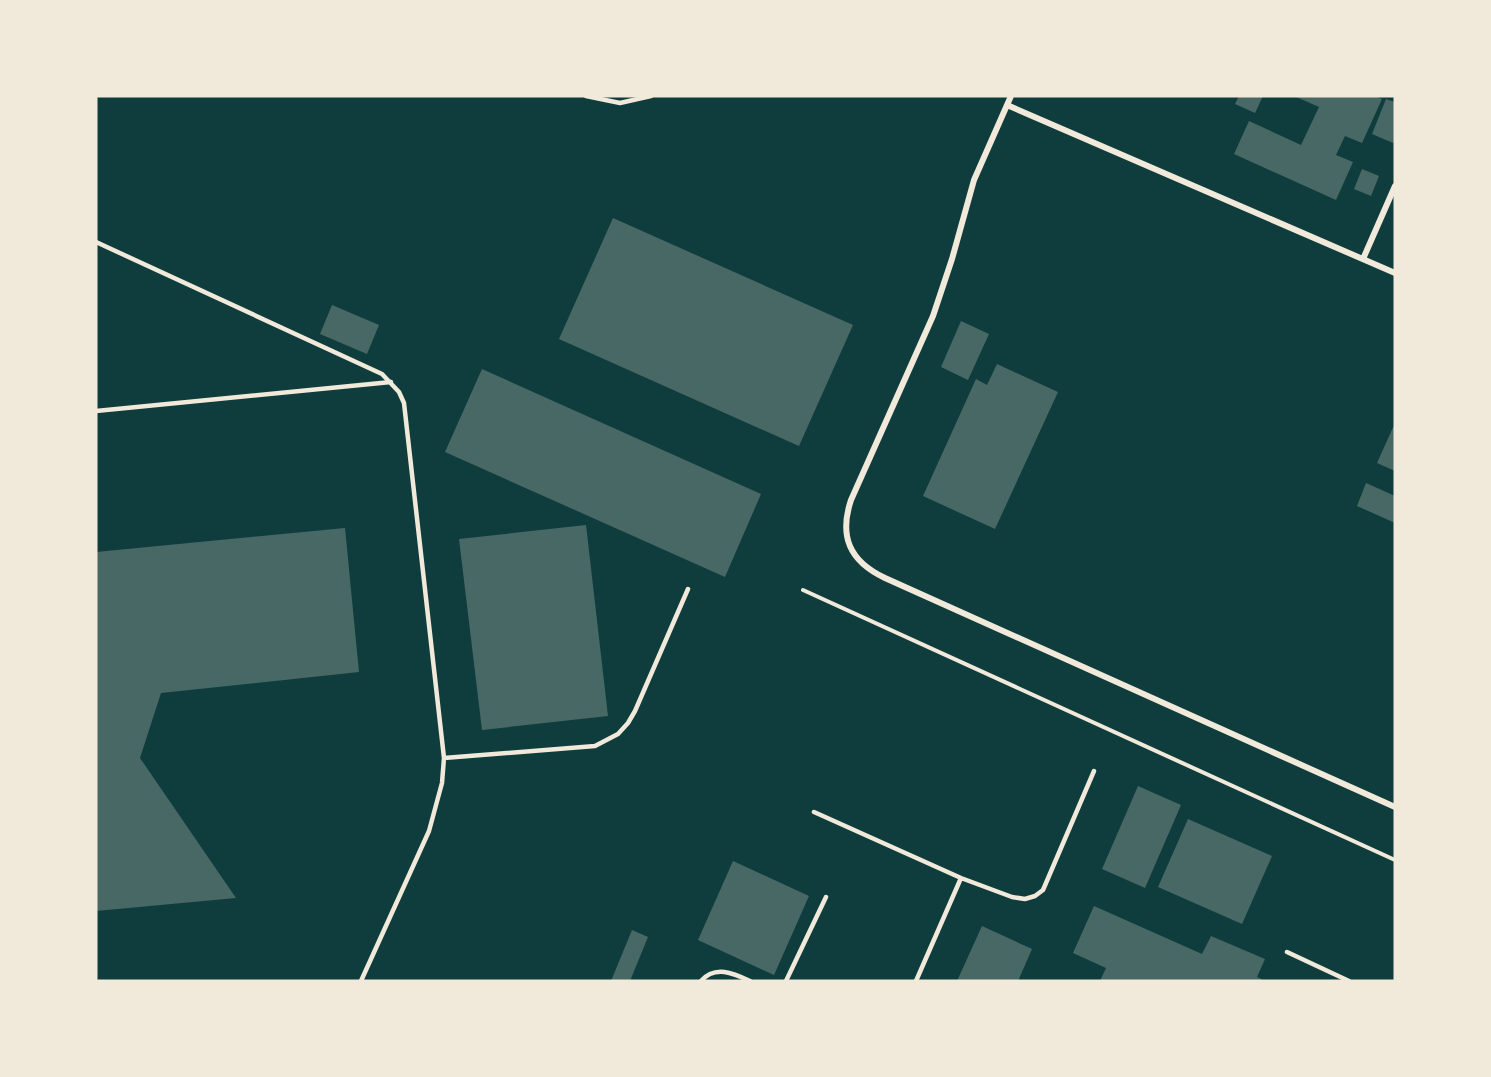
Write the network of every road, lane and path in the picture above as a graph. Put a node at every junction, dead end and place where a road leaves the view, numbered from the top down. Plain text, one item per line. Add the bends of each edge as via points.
1 (586, 96) edge
2 (651, 96) edge
3 (1011, 96) edge
4 (1006, 105) junction
5 (1395, 186) edge
6 (96, 242) edge
7 (1363, 259) junction
8 (1395, 273) edge
9 (391, 382) junction
10 (96, 411) edge
11 (688, 589) dead end
12 (803, 590) dead end
13 (444, 758) junction
14 (1094, 771) dead end
15 (1395, 807) edge
16 (814, 812) dead end
17 (1395, 860) edge
18 (961, 878) junction
19 (826, 897) dead end
20 (1287, 952) dead end
21 (361, 981) edge
22 (701, 981) edge
23 (750, 981) edge
24 (786, 981) edge
25 (916, 981) edge
26 (1349, 981) edge

1 - 2 lane via 620,103
3 - 4 street
4 - 7 street
4 - 15 street via 974,180 933,316 851,500 846,533 851,549 861,563 885,578
5 - 7 street
6 - 9 lane via 370,368
7 - 8 street
9 - 10 lane
9 - 13 lane via 402,398 407,416
11 - 13 lane via 635,711 618,734 595,746
12 - 17 path
13 - 21 lane via 442,783 429,831
14 - 18 lane via 1043,890 1025,899
16 - 18 lane
18 - 25 lane
19 - 24 lane
20 - 26 lane
22 - 23 lane via 719,970

